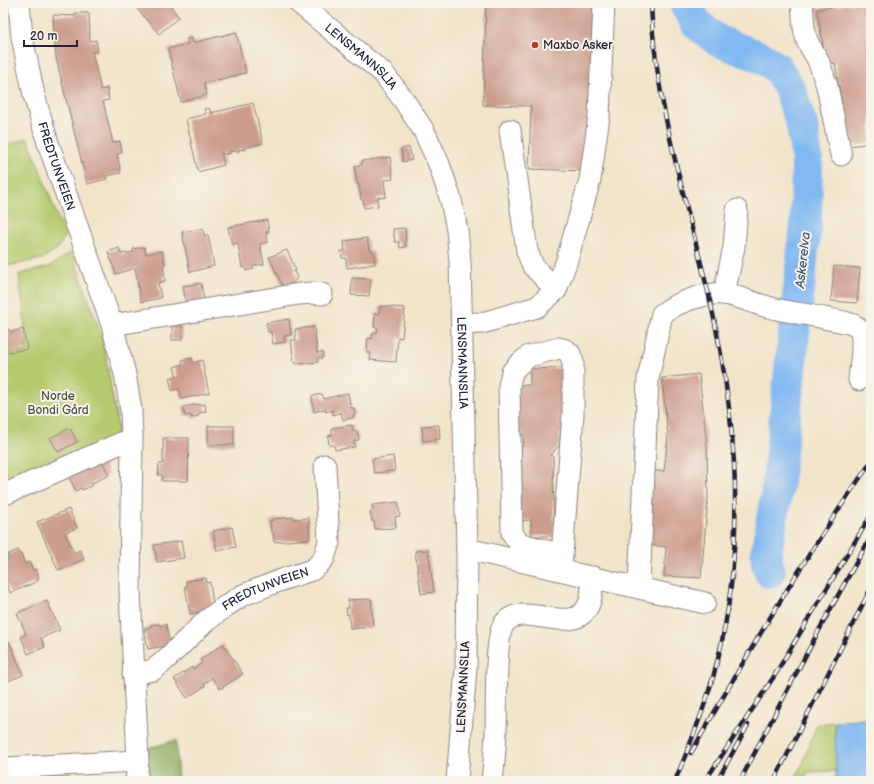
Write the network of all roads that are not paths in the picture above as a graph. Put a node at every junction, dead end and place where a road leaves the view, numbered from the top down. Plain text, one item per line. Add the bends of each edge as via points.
1 (19, 3) edge
2 (299, 3) edge
3 (604, 3) edge
4 (802, 3) edge
5 (510, 130) dead end
6 (841, 155) dead end
7 (737, 210) dead end
8 (556, 290) junction
9 (322, 294) dead end
10 (724, 294) junction
11 (112, 324) junction
12 (462, 324) junction
13 (859, 380) dead end
14 (132, 438) junction
15 (324, 465) dead end
16 (3, 495) edge
17 (467, 549) junction
18 (561, 562) junction
19 (593, 577) junction
20 (639, 587) junction
21 (705, 603) dead end
22 (133, 674) junction
23 (3, 768) edge
24 (137, 771) edge
25 (457, 781) edge
26 (492, 781) edge

1 - 11 street, FREDTUNVEIEN via 22,38 38,109
2 - 12 street, LENSMANNSLIA via 383,73 424,131 451,200 457,230
3 - 8 street via 599,116 590,180
4 - 6 street via 807,40 818,60 827,86
5 - 8 street via 527,251 533,266
7 - 10 street via 734,247
8 - 12 street via 537,307 482,323
9 - 11 street via 298,294
10 - 13 street via 770,308 844,322 856,327 862,341
10 - 20 street via 696,298 662,314 648,379
11 - 14 street, FREDTUNVEIEN via 125,374 131,410
12 - 17 street, LENSMANNSLIA
14 - 16 street
14 - 22 street, FREDTUNVEIEN via 130,591
15 - 22 street, FREDTUNVEIEN via 329,542 324,558 318,565 312,570 243,595 206,621 153,670
17 - 18 street
17 - 25 street, LENSMANNSLIA via 466,669
18 - 18 street via 573,415 573,362 566,350 558,348 528,356 512,372 509,386 512,533 519,543
18 - 19 street
19 - 20 street
19 - 26 street via 590,603 585,612 567,620 533,615 510,618 500,632
20 - 21 street
22 - 24 street, FREDTUNVEIEN
23 - 24 street

